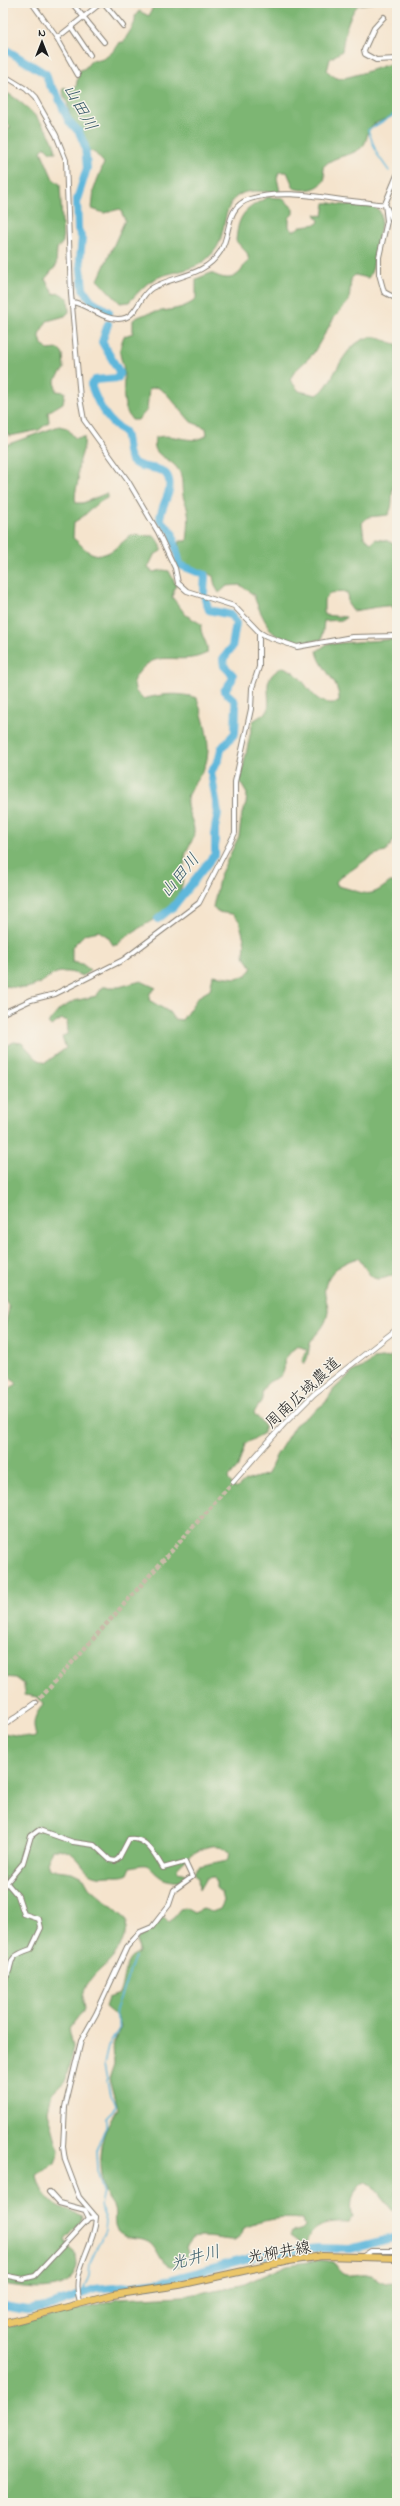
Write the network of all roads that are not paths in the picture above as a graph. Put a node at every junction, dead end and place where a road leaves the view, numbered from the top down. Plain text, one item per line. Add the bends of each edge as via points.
1 (32, 3) edge
2 (72, 3) edge
3 (103, 3) edge
4 (142, 3) edge
5 (146, 3) edge
6 (84, 17) junction
7 (384, 17) dead end
8 (123, 26) dead end
9 (71, 27) junction
10 (57, 38) junction
11 (104, 42) dead end
12 (90, 55) dead end
13 (397, 59) edge
14 (3, 75) edge
15 (78, 75) dead end
16 (397, 175) edge
17 (385, 204) junction
18 (397, 223) edge
19 (397, 299) edge
20 (73, 302) junction
21 (259, 632) junction
22 (397, 636) edge
23 (3, 1013) edge
24 (397, 1329) edge
25 (233, 1482) tunnel mouth
26 (36, 1703) tunnel mouth
27 (3, 1726) edge
28 (6, 1882) junction
29 (3, 1887) edge
30 (3, 1981) edge
31 (49, 2192) dead end
32 (96, 2217) junction
33 (89, 2218) junction
34 (397, 2251) edge
35 (362, 2257) junction
36 (397, 2258) edge
37 (3, 2275) edge
38 (80, 2301) junction
39 (3, 2324) edge

1 - 10 street
2 - 6 street
3 - 6 street
3 - 8 street
4 - 5 street
6 - 9 street
6 - 11 street
7 - 13 street via 374,28 365,54 376,60
9 - 10 street
9 - 12 street
10 - 15 street
14 - 20 street via 35,98 56,135 66,160
16 - 17 street
17 - 18 street via 392,219
17 - 19 street via 387,221 380,250 379,274 384,292
17 - 20 street via 342,201 320,196 277,196 248,200 232,213 224,246 213,261 192,275 151,289 131,315 111,318
20 - 21 street via 82,410 89,430 114,462 140,503 168,551 182,588 234,606
21 - 22 street via 275,640 303,648 352,637
21 - 23 street via 259,667 252,688 251,708 235,782 235,833 199,903 123,960 55,994 38,997
24 - 25 street, 周南広域農道 via 314,1394
26 - 27 street
28 - 29 street
28 - 30 street via 18,1896 24,1914 39,1919 41,1928 31,1949 16,1953
28 - 32 street via 23,1863 31,1836 42,1830 73,1842 94,1845 110,1860 119,1858 129,1839 139,1840 154,1852 163,1868 184,1862 192,1878 174,1890 169,1905 152,1927 140,1932 127,1947 81,2041 65,2107 63,2147 78,2197
31 - 33 street via 59,2203 87,2211
32 - 33 street
32 - 38 street via 77,2277 76,2291
33 - 37 street via 35,2276 23,2279
34 - 35 street via 371,2251
35 - 36 main road, 光柳井線
35 - 38 main road, 光柳井線 via 322,2256 289,2260
38 - 39 main road, 光柳井線

